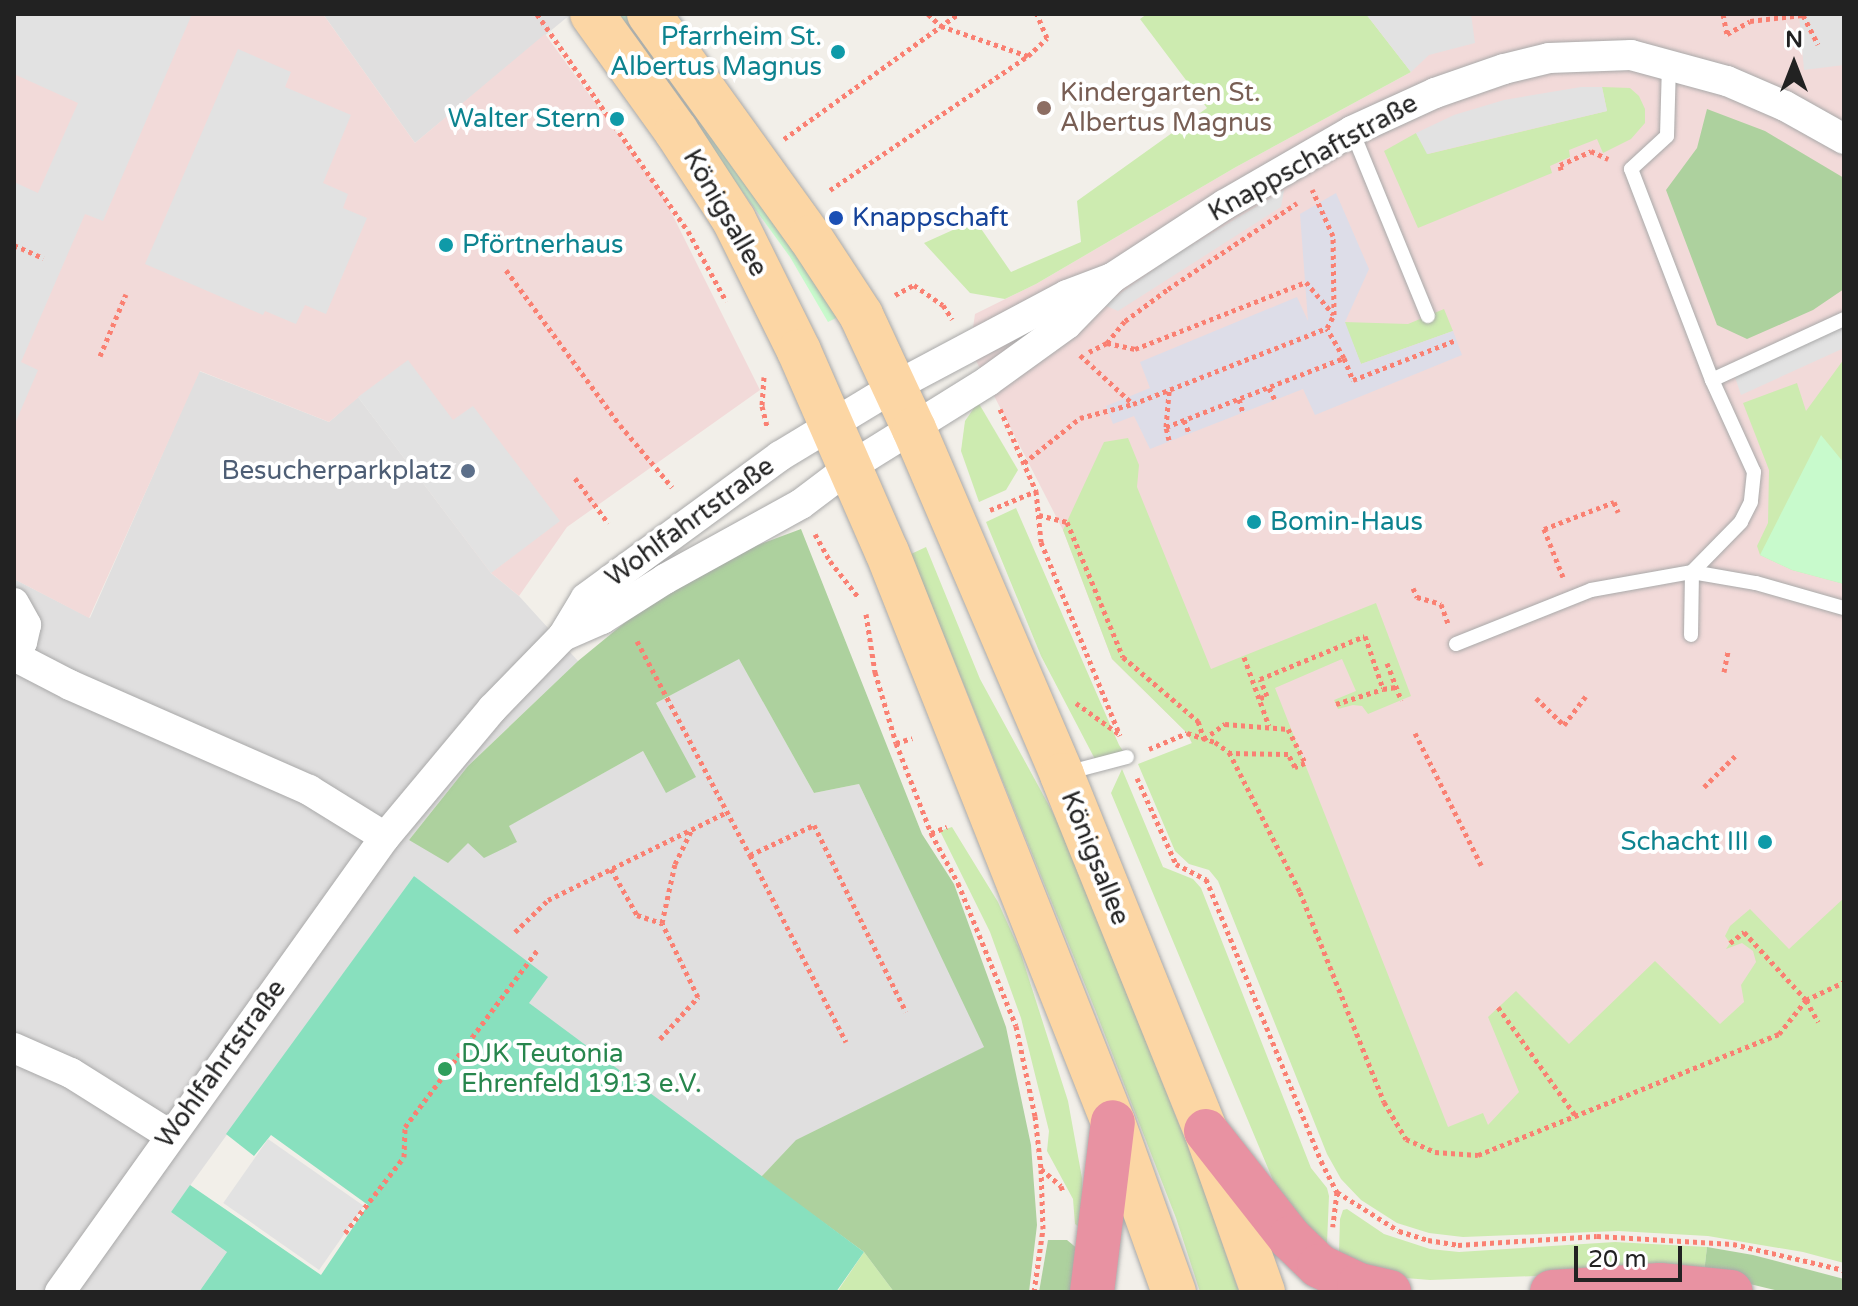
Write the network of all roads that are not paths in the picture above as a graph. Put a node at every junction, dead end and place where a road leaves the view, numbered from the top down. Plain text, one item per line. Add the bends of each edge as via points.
1 (592, 14) edge
2 (649, 14) edge
3 (1669, 64) junction
4 (1352, 131) junction
5 (1844, 139) edge
6 (1112, 278) junction
7 (1428, 316) dead end
8 (1844, 319) edge
9 (1712, 380) junction
10 (894, 387) junction
11 (833, 425) junction
12 (914, 429) junction
13 (850, 467) junction
14 (1692, 572) junction
15 (14, 603) edge
16 (1844, 608) edge
17 (1691, 635) dead end
18 (563, 636) junction
19 (1456, 644) road end
20 (14, 653) edge
21 (1127, 757) road end
22 (1062, 775) junction
23 (385, 837) junction
24 (14, 1048) edge
25 (1113, 1122) junction
26 (1206, 1131) junction
27 (170, 1135) junction
28 (60, 1292) edge
29 (1092, 1292) edge
30 (1174, 1292) edge
31 (1263, 1292) edge
32 (1389, 1292) edge
33 (1552, 1292) edge
34 (1731, 1292) edge

1 - 11 main road, Königsallee via 734,220
2 - 10 main road, Königsallee via 861,315
3 - 4 street, Knappschaftstraße via 1631,55 1549,58 1435,93
3 - 5 street, Knappschaftstraße via 1727,81
3 - 9 lane via 1667,136 1631,169
4 - 6 street, Knappschaftstraße
4 - 7 lane
6 - 10 street, Knappschaftstraße via 1067,295
6 - 12 street, Knappschaftstraße via 1067,324
8 - 9 lane
9 - 14 lane via 1754,472 1751,502 1741,522
10 - 11 street
10 - 12 main road, Königsallee
11 - 13 main road, Königsallee
11 - 18 street, Wohlfahrtstraße via 646,551 586,598
12 - 13 street
12 - 22 main road, Königsallee
13 - 18 street, Wohlfahrtstraße via 801,504 602,619
13 - 25 main road, Königsallee
14 - 16 lane via 1756,583
14 - 17 lane
14 - 19 lane via 1591,590
15 - 20 street via 23,613 26,631
18 - 23 street, Wohlfahrtstraße via 492,709
20 - 23 street via 70,685 309,790
21 - 22 lane
22 - 26 main road, Königsallee
23 - 27 street, Wohlfahrtstraße
24 - 27 street via 71,1073
25 - 29 highway
25 - 30 main road, Königsallee
26 - 31 main road, Königsallee
26 - 32 highway via 1290,1238 1319,1266
27 - 28 street, Wohlfahrtstraße
33 - 34 highway via 1660,1285

